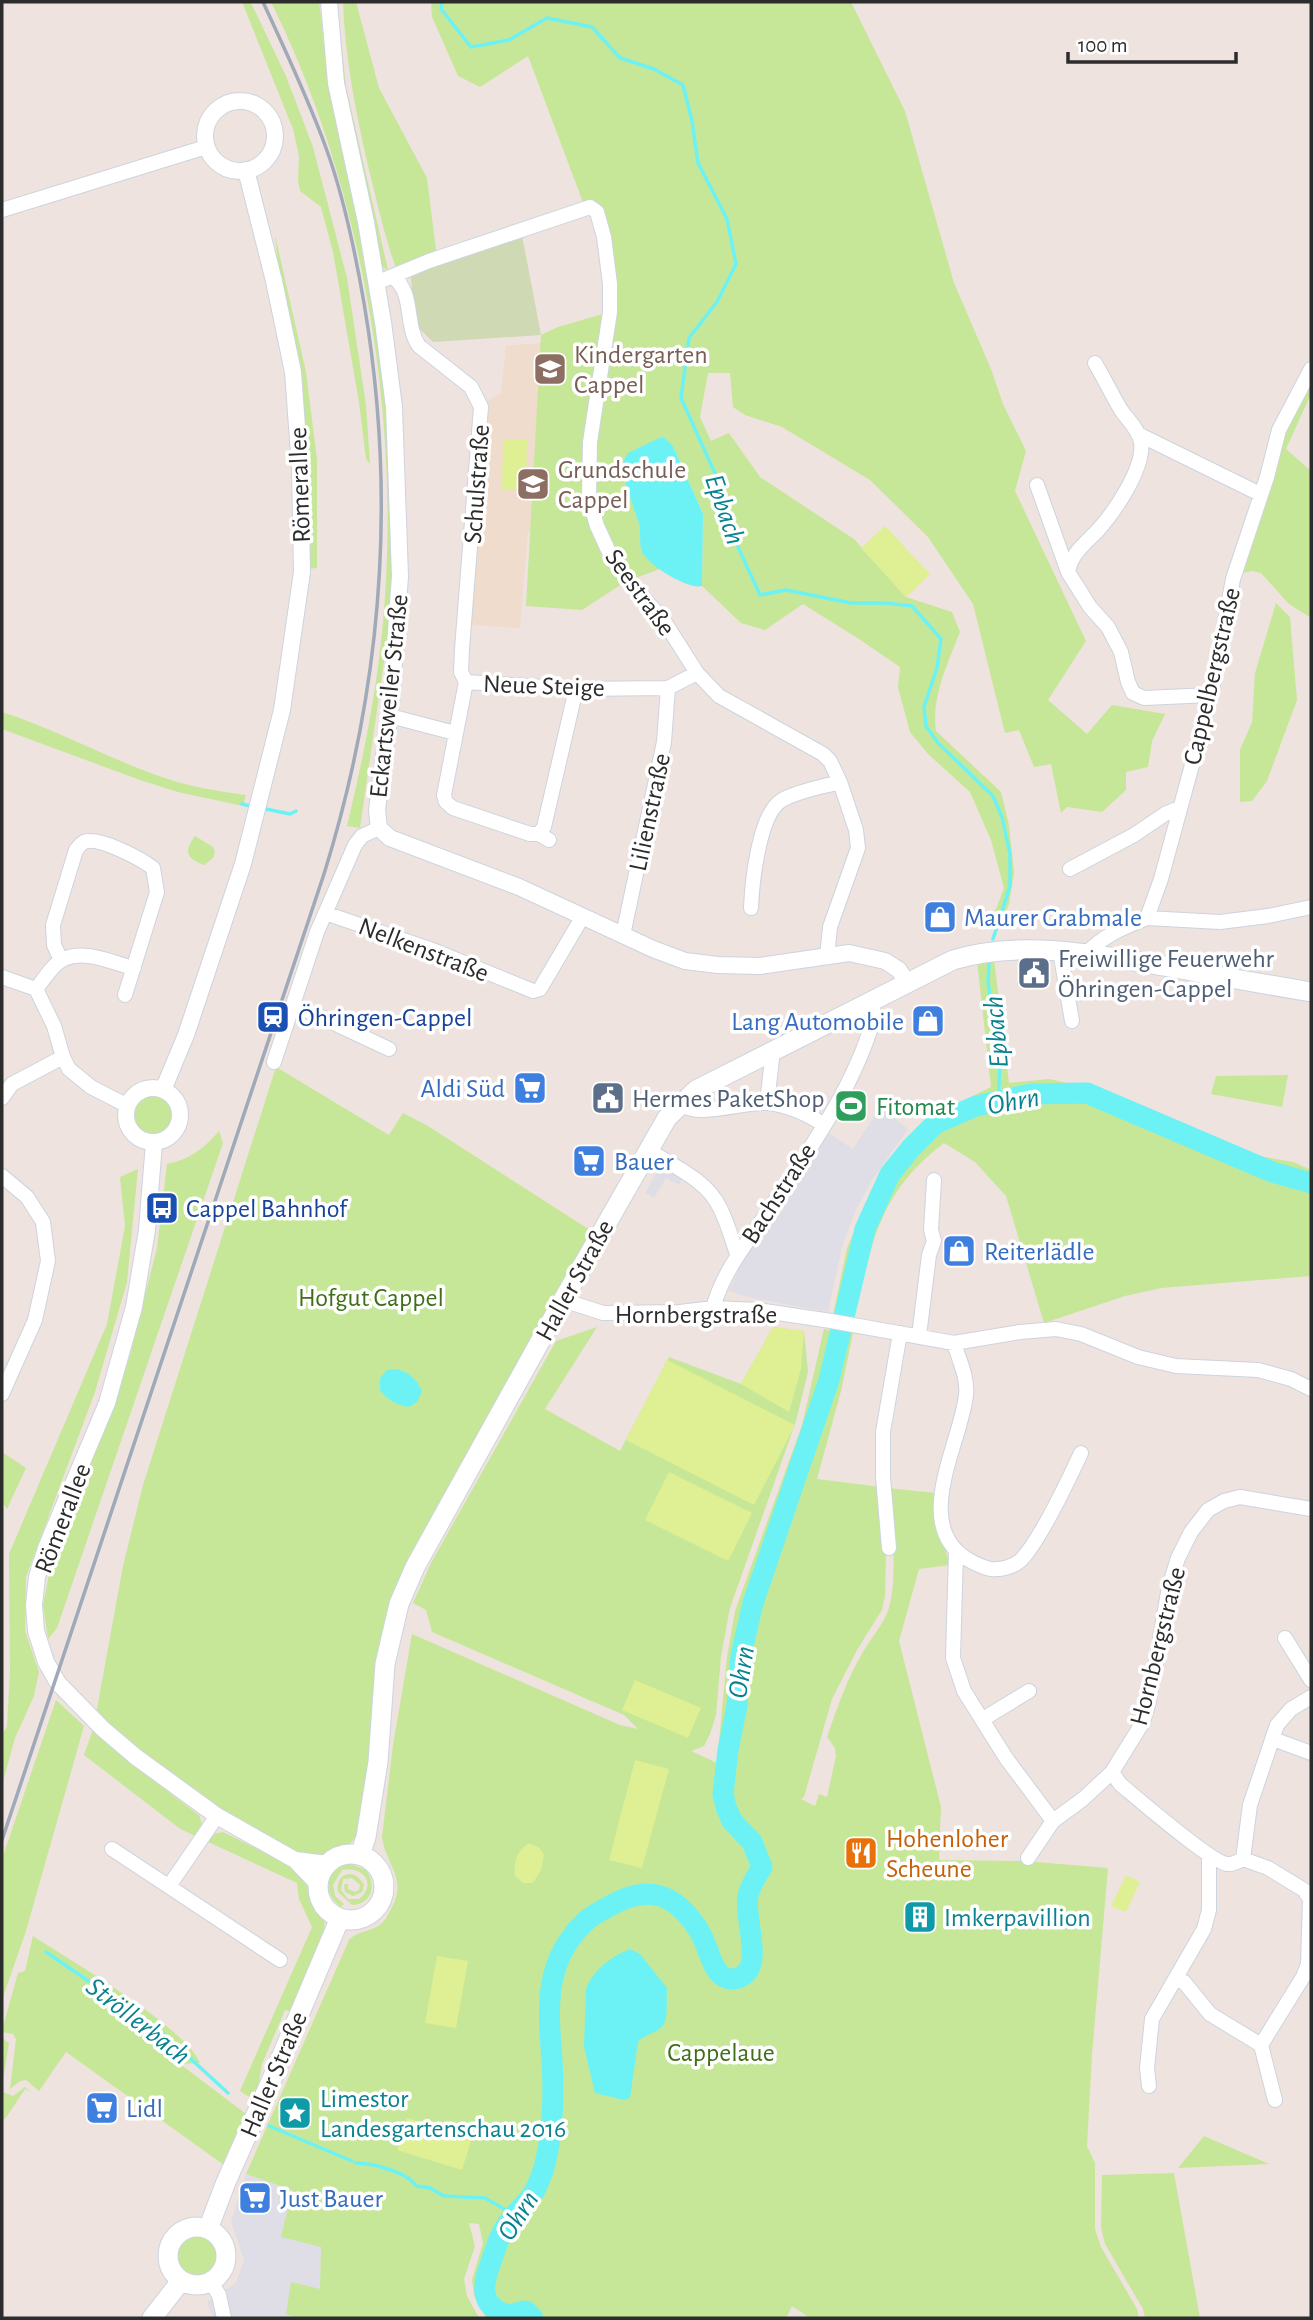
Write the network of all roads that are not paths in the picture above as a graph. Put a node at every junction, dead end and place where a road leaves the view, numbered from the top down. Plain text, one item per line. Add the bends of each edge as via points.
1 (329, 2) edge
2 (206, 147) junction
3 (246, 170) junction
4 (2, 210) edge
5 (393, 277) junction
6 (376, 283) junction
7 (1095, 363) dead end
8 (1311, 369) edge
9 (1139, 434) junction
10 (1037, 485) dead end
11 (1260, 494) junction
12 (1068, 572) junction
13 (697, 673) junction
14 (466, 682) junction
15 (668, 688) junction
16 (576, 689) junction
17 (1211, 695) junction
18 (390, 716) junction
19 (455, 733) junction
20 (840, 782) junction
21 (1179, 808) junction
22 (379, 828) junction
23 (1070, 869) dead end
24 (1311, 907) edge
25 (751, 908) dead end
26 (325, 913) junction
27 (583, 916) junction
28 (1147, 918) junction
29 (623, 935) junction
30 (1060, 951) junction
31 (1085, 955) junction
32 (827, 956) junction
33 (61, 960) junction
34 (134, 968) junction
35 (2, 977) edge
36 (907, 983) junction
37 (36, 989) junction
38 (1311, 992) edge
39 (125, 995) dead end
40 (869, 1002) junction
41 (293, 1004) junction
42 (1072, 1021) dead end
43 (389, 1049) dead end
44 (773, 1050) junction
45 (63, 1057) junction
46 (274, 1062) dead end
47 (163, 1090) junction
48 (2, 1098) edge
49 (767, 1103) junction
50 (681, 1104) junction
51 (128, 1106) junction
52 (823, 1124) junction
53 (154, 1143) junction
54 (648, 1150) junction
55 (2, 1176) edge
56 (934, 1180) dead end
57 (737, 1254) junction
58 (563, 1300) junction
59 (713, 1308) junction
60 (900, 1333) junction
61 (919, 1336) junction
62 (954, 1343) junction
63 (1311, 1389) edge
64 (2, 1394) edge
65 (1081, 1453) dead end
66 (1311, 1509) edge
67 (889, 1548) dead end
68 (956, 1552) junction
69 (1285, 1638) dead end
70 (1311, 1681) edge
71 (1029, 1691) dead end
72 (1311, 1697) edge
73 (983, 1719) junction
74 (1273, 1739) junction
75 (1311, 1753) edge
76 (1112, 1772) junction
77 (217, 1816) junction
78 (1053, 1821) junction
79 (112, 1849) dead end
80 (360, 1855) junction
81 (1209, 1855) junction
82 (1028, 1858) dead end
83 (1243, 1859) junction
84 (295, 1860) junction
85 (327, 1864) junction
86 (318, 1884) junction
87 (169, 1886) junction
88 (1310, 1899) edge
89 (340, 1918) junction
90 (280, 1960) dead end
91 (1176, 1978) junction
92 (1261, 2045) junction
93 (1149, 2086) dead end
94 (1275, 2101) dead end
95 (208, 2229) junction
96 (181, 2281) junction
97 (211, 2282) junction
98 (152, 2318) edge
99 (224, 2318) edge

1 - 6 street, Eckartsweiler Straße via 336,83
2 - 3 street via 225,168
2 - 3 street via 205,129 217,109 239,100 261,107 274,126 273,149 257,167
2 - 4 street
3 - 47 street, Römerallee via 293,372 302,572 282,710 254,824 186,1035
5 - 6 street, Seestraße
5 - 13 street, Seestraße via 583,208 597,212 609,262 610,312 590,442 589,498 609,552 664,621
5 - 14 street, Schulstraße via 406,293 412,338 471,387 481,407 462,649 461,672
6 - 18 street, Eckartsweiler Straße via 394,407 399,509 400,576
7 - 9 street
8 - 11 street, Cappelbergstraße via 1279,430
9 - 11 street
9 - 12 street via 1139,459 1127,489 1076,553
10 - 12 street
11 - 17 street, Cappelbergstraße via 1233,579
12 - 17 street via 1108,627 1133,694 1144,698
13 - 15 street, Neue Steige
13 - 20 street, Seestraße via 738,709 823,754
14 - 16 street, Neue Steige
14 - 19 street, Neue Steige
15 - 16 street, Neue Steige
15 - 29 street, Lilienstraße via 664,742
16 - 19 street, Neue Steige via 544,837 446,802
17 - 21 street, Cappelbergstraße
18 - 19 street
18 - 22 street, Eckartsweiler Straße via 377,810
20 - 25 street via 775,805 758,855
20 - 32 street, Seestraße via 858,848 830,927
21 - 23 street
21 - 28 street, Cappelbergstraße
22 - 26 street, Nelkenstraße via 355,845
22 - 27 street, Eckartsweiler Straße via 390,838
24 - 28 street via 1220,922
26 - 27 street, Nelkenstraße via 430,948 533,991 540,989
26 - 41 street
27 - 29 street, Eckartsweiler Straße
28 - 31 street via 1096,943
29 - 32 street, Eckartsweiler Straße via 685,961 718,965 760,966
30 - 31 main road, Haller Straße
30 - 36 main road, Haller Straße via 970,955
30 - 42 street
31 - 38 main road, Haller Straße
32 - 36 street, Eckartsweiler Straße via 849,953 886,961
33 - 34 street via 93,956
33 - 34 street via 53,925 75,850 84,842 95,841 140,857 153,868 157,892
33 - 37 street
34 - 39 street
35 - 37 street
36 - 40 main road, Haller Straße
37 - 45 street
40 - 44 main road, Haller Straße
40 - 52 street, Bachstraße via 874,1012 871,1028 848,1087
41 - 43 street
41 - 46 street
44 - 49 street
44 - 50 main road, Haller Straße via 696,1090
45 - 48 street via 12,1084
45 - 51 street via 69,1069 91,1087
47 - 51 street via 142,1091
47 - 53 street via 178,1104 179,1123 170,1137
49 - 50 street via 699,1111
49 - 52 street via 806,1113
50 - 54 main road, Haller Straße
51 - 53 street via 129,1128 139,1139
52 - 57 street, Bachstraße
53 - 77 street, Römerallee via 148,1230 134,1307 107,1403 37,1577 36,1631 58,1683 85,1713
54 - 57 street via 708,1190 720,1206
54 - 58 main road, Haller Straße
55 - 64 street via 27,1198 43,1222 48,1261 35,1320
56 - 61 street via 934,1241
57 - 59 street, Bachstraße via 718,1287
58 - 59 street, Hornbergstraße via 603,1313
58 - 80 main road, Haller Straße via 439,1522 399,1604 385,1664 378,1762
59 - 60 street, Hornbergstraße via 758,1310
60 - 61 street
60 - 67 street via 883,1432
61 - 62 street
62 - 63 street via 1056,1329 1176,1366 1258,1370
62 - 68 street via 966,1394 940,1507 947,1539
65 - 68 street via 1033,1545 1019,1562 990,1569
66 - 76 street, Hornbergstraße via 1240,1497 1208,1510 1191,1532 1169,1587 1143,1722
68 - 73 street via 953,1658 964,1690
69 - 70 street
71 - 73 street
72 - 74 street via 1283,1716
73 - 78 street
74 - 75 street
74 - 83 street via 1250,1805
76 - 78 street, Hornbergstraße
76 - 81 street via 1120,1784
77 - 84 street, Römerallee
77 - 87 street
78 - 82 street, Hornbergstraße
79 - 87 street
80 - 85 main road via 342,1855
80 - 89 main road via 383,1876 383,1897 370,1914
81 - 83 street via 1226,1864
81 - 91 street via 1209,1910 1204,1929
83 - 88 street via 1268,1868 1304,1890
84 - 85 street, Römerallee
84 - 86 street, Römerallee
85 - 86 main road
86 - 89 main road via 323,1905
87 - 90 street
88 - 92 street via 1308,1964
89 - 95 main road, Haller Straße
91 - 92 street via 1210,2014
91 - 93 street via 1152,2019
92 - 94 street
95 - 96 main road via 182,2231 170,2244 170,2268
95 - 97 main road via 226,2252 223,2270
96 - 97 main road via 196,2286
96 - 98 main road
97 - 99 street

